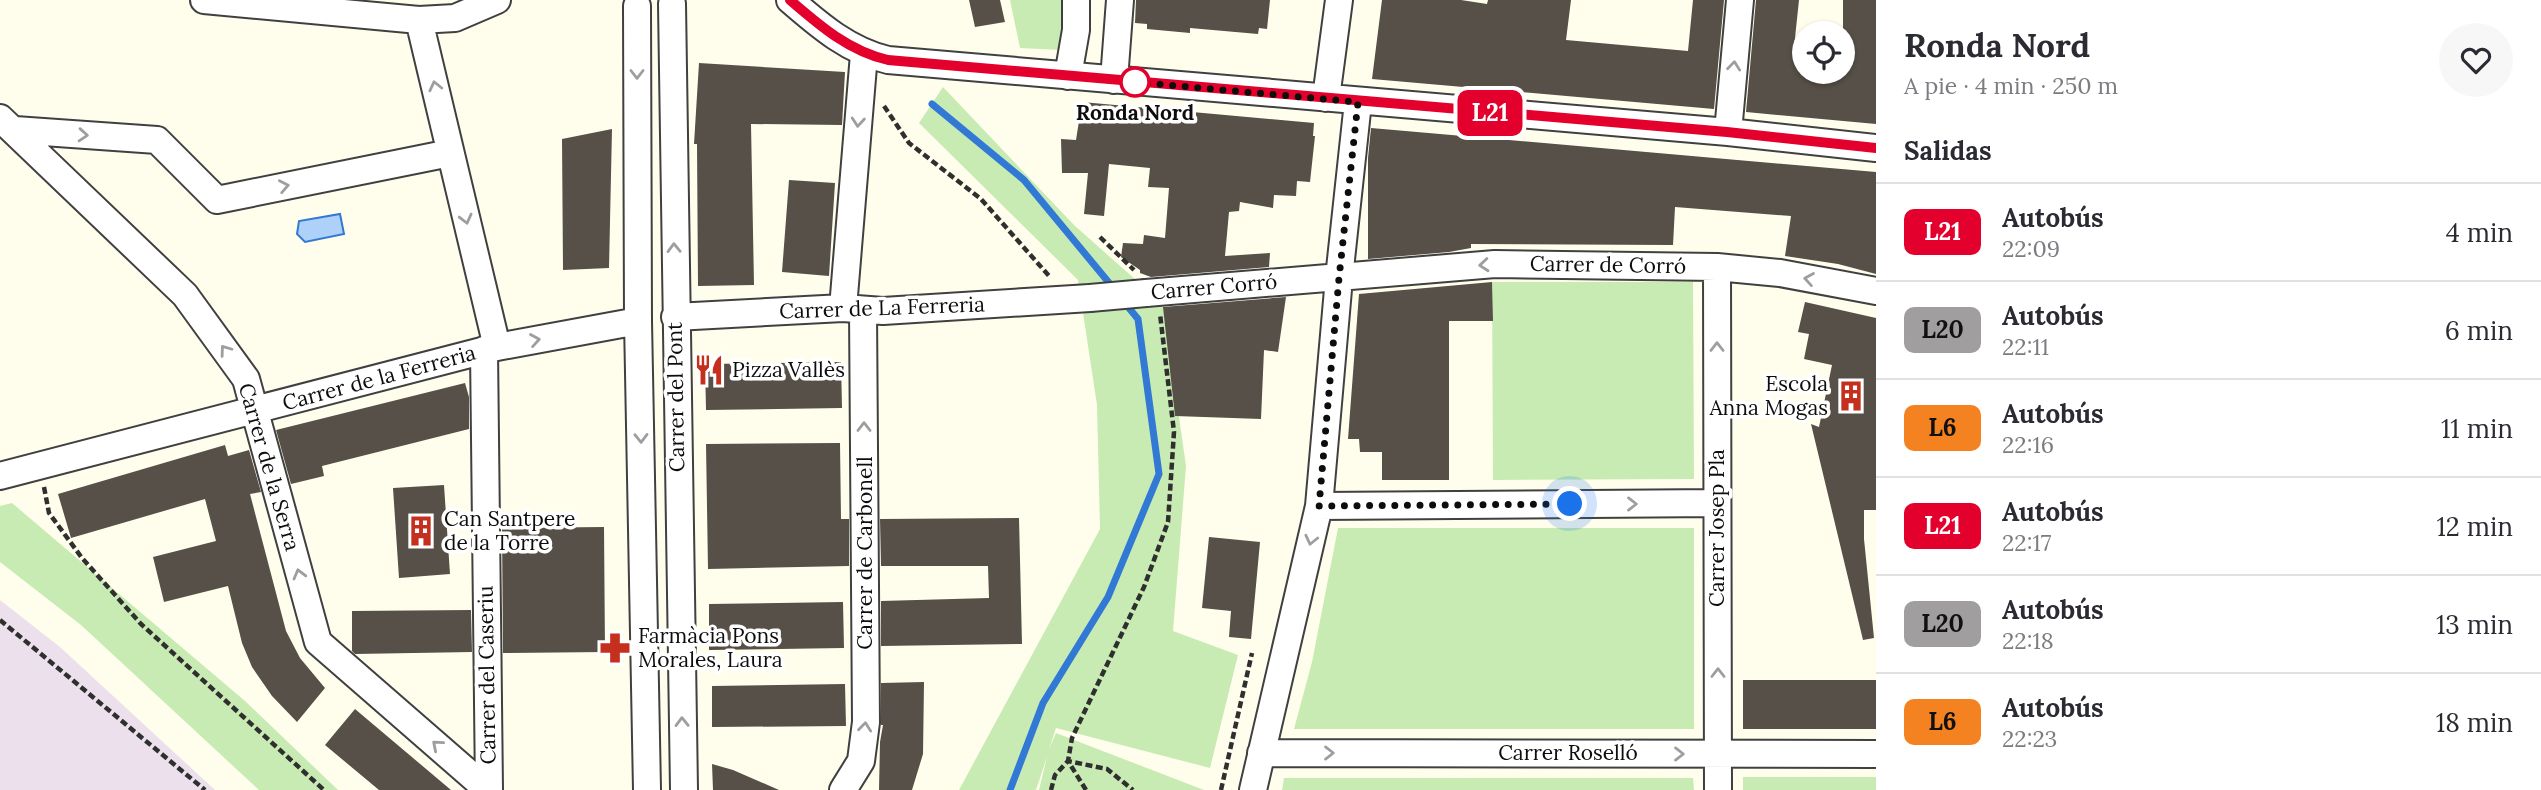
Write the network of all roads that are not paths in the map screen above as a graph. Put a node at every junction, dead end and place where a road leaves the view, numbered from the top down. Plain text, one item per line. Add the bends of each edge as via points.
1 (204, 0) edge
2 (498, 0) edge
3 (790, 0) edge
4 (1076, 0) edge
5 (1120, 0) edge
6 (1339, 0) edge
7 (1740, 0) edge
8 (675, 2) edge
9 (630, 3) edge
10 (419, 20) junction
11 (864, 54) junction
12 (1068, 76) junction
13 (1114, 80) junction
14 (1326, 98) junction
15 (1358, 102) junction
16 (7, 124) edge
17 (1727, 132) junction
18 (1876, 148) edge
19 (450, 153) junction
20 (1717, 267) junction
21 (1339, 278) junction
22 (1876, 291) edge
23 (1090, 298) joint
24 (853, 309) junction
25 (675, 317) junction
26 (638, 321) junction
27 (490, 349) junction
28 (255, 411) junction
29 (0, 476) edge
30 (1717, 503) junction
31 (1319, 506) junction
32 (1261, 753) junction
33 (1718, 754) junction
34 (1876, 754) edge
35 (488, 790) edge
36 (647, 790) edge
37 (684, 790) edge
38 (843, 790) edge
39 (1253, 790) edge
40 (1718, 790) edge

1 - 10 street
2 - 10 street via 455,18
3 - 11 street
4 - 12 street
5 - 13 street
6 - 14 street
17 -> 7 street
8 - 9 street via 654,7
25 -> 8 street, Carrer del Pont
9 -> 26 street, Carrer del Pont
19 -> 10 street, Carrer del Caseriu
11 - 12 street
11 -> 24 street, Carrer de Carbonell
12 - 13 street
13 - 14 street
14 - 15 street
15 - 17 street
15 - 21 street
16 -> 19 street via 157,140 217,200
28 -> 16 street, Carrer de la Serra via 246,379 185,295
17 - 18 street
19 -> 27 street, Carrer del Caseriu
20 -> 21 street, Carrer de Corró via 1495,264
22 -> 20 street, Carrer de Corró
30 -> 20 street, Carrer Josep Pla
21 - 23 street, Carrer Corró, bridge via 1152,299
21 - 31 street
23 - 24 street, Carrer de La Ferreria
24 - 25 street, Carrer de La Ferreria
38 -> 24 street, Carrer de Carbonell via 861,761 866,722
37 -> 25 street, Carrer del Pont
27 -> 26 street, Carrer de la Ferreria
26 -> 36 street, Carrer del Pont
27 - 28 street, Carrer de la Ferreria
27 - 35 street, Carrer del Caseriu
28 - 29 street, Carrer de la Ferreria
35 -> 28 street, Carrer de la Serra via 318,642
31 -> 30 street
33 -> 30 street, Carrer Josep Pla
31 -> 32 street
32 -> 33 street, Carrer Roselló
32 - 39 street
33 - 34 street, Carrer Roselló
33 - 40 street, Carrer Josep Pla

